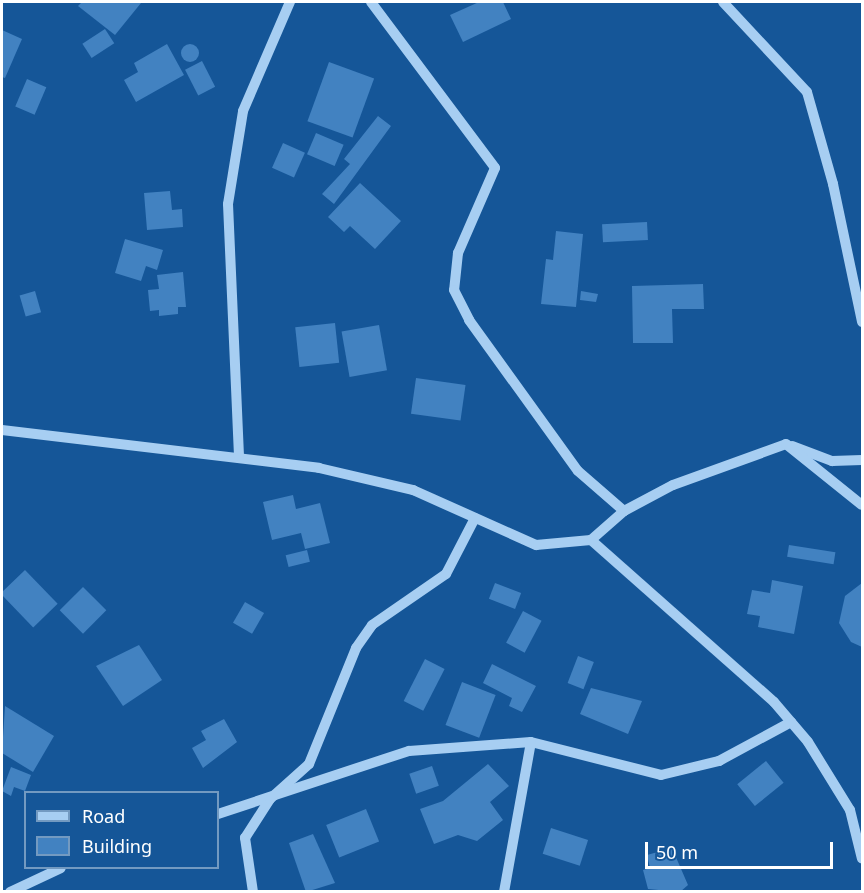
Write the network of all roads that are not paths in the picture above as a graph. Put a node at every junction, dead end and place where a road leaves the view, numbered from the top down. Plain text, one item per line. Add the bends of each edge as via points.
1 (290, 2) edge
2 (371, 2) edge
3 (723, 2) edge
4 (862, 322) edge
5 (2, 430) edge
6 (786, 444) junction
7 (240, 456) junction
8 (862, 460) edge
9 (862, 505) edge
10 (624, 511) junction
11 (474, 518) junction
12 (591, 540) junction
13 (791, 722) junction
14 (531, 742) junction
15 (270, 799) junction
16 (219, 814) edge
17 (862, 859) edge
18 (57, 869) edge
19 (10, 891) edge
20 (253, 891) edge
21 (504, 891) edge

1 - 7 street via 243,111 228,204
2 - 10 street via 495,168 458,253 454,290 469,320 578,471
3 - 4 street via 807,92 834,184
5 - 7 street
6 - 8 street via 832,461
6 - 9 street
6 - 10 street via 673,485
7 - 11 street via 413,490
10 - 12 street
11 - 12 street via 536,545
11 - 15 street via 446,574 372,625 334,690 309,764
12 - 13 street via 678,621 735,662
13 - 14 street via 719,761 661,775
13 - 17 street via 850,810
14 - 15 street via 409,751
14 - 21 street
15 - 16 street
15 - 20 street via 245,838
18 - 19 street

